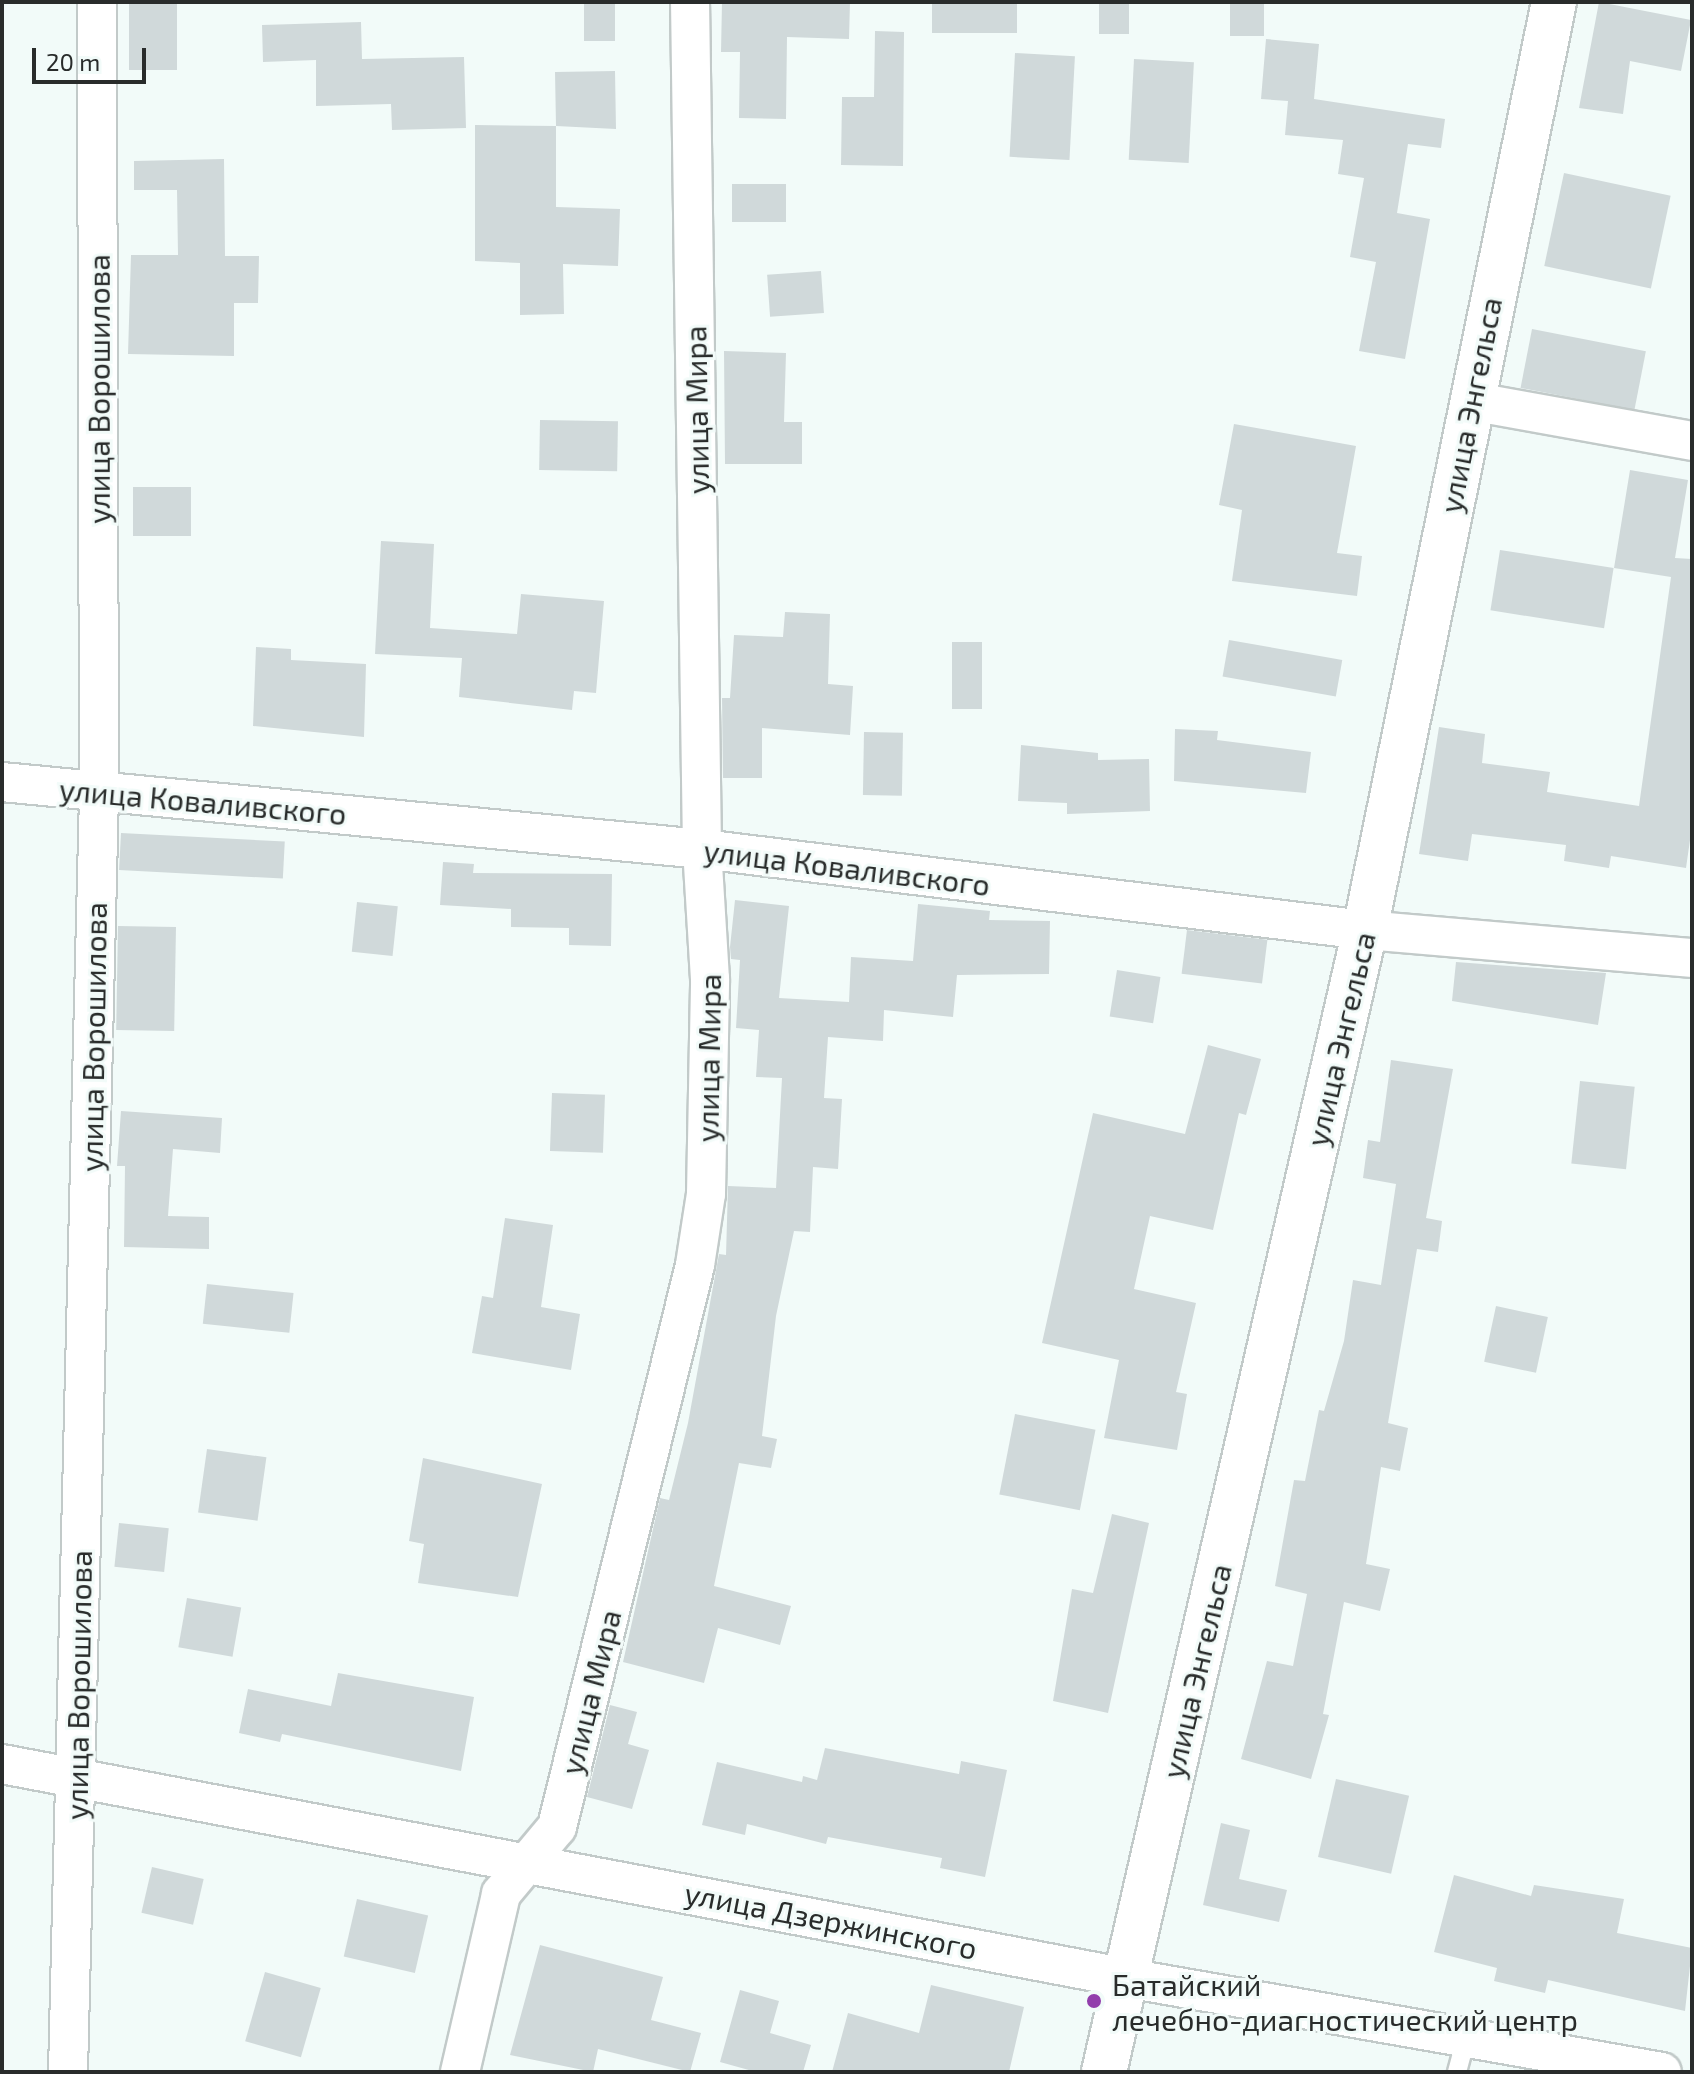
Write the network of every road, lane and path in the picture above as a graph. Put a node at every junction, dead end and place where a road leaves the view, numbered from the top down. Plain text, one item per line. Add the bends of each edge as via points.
1 (97, 2) edge
2 (690, 2) edge
3 (1554, 2) edge
4 (1470, 401) junction
5 (1692, 441) edge
6 (2, 782) edge
7 (99, 792) junction
8 (702, 849) junction
9 (1365, 930) junction
10 (1692, 958) edge
11 (2, 1764) edge
12 (76, 1779) junction
13 (527, 1861) junction
14 (1127, 1978) junction
15 (1461, 2055) edge
16 (1617, 2068) edge
17 (68, 2072) edge
18 (460, 2072) edge
19 (1104, 2072) edge
20 (1662, 2072) edge

1 - 7 street, улица Ворошилова
2 - 8 street, улица Мира
3 - 4 main road, улица Энгельса
4 - 5 street
4 - 9 main road, улица Энгельса
6 - 7 street, улица Коваливского
7 - 8 street, улица Коваливского
7 - 12 street, улица Ворошилова
8 - 9 street, улица Коваливского
8 - 13 street, улица Мира via 710,979 706,1194 695,1265 557,1827
9 - 10 street, улица Коваливского
9 - 14 main road, улица Энгельса
11 - 12 street, улица Дзержинского
12 - 13 street, улица Дзержинского
12 - 17 street, улица Ворошилова
13 - 14 street, улица Дзержинского
13 - 18 street, улица Мира via 501,1894
14 - 15 street, улица Дзержинского
14 - 19 main road, улица Энгельса
15 - 16 street, улица Дзержинского
16 - 20 street, улица Дзержинского

